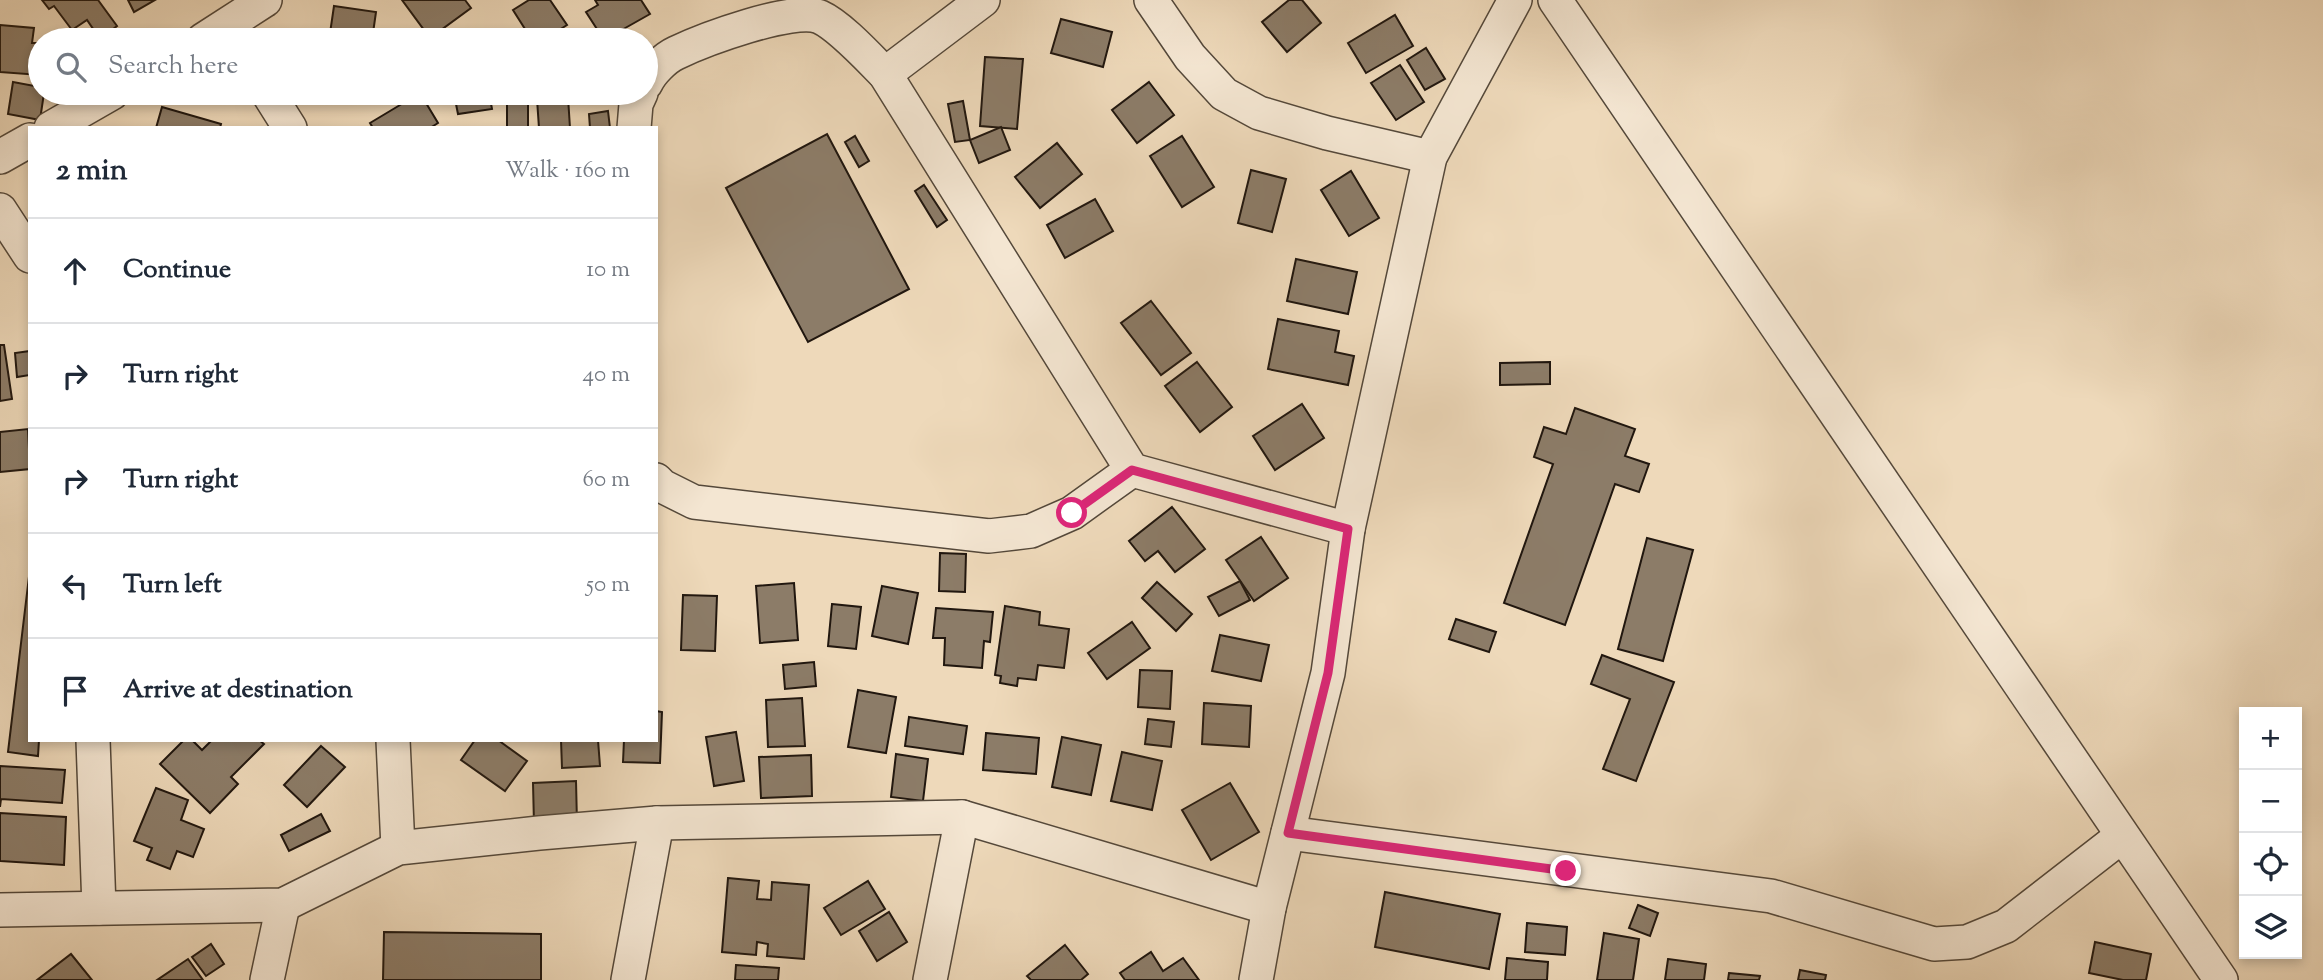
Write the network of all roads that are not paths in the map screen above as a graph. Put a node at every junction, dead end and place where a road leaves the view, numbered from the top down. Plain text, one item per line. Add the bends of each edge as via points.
1 (265, 0) edge
2 (983, 0) edge
3 (1151, 0) edge
4 (1515, 0) edge
5 (1555, 0) edge
6 (232, 28) edge
7 (658, 68) edge
8 (886, 74) junction
9 (91, 105) edge
10 (276, 105) edge
11 (636, 105) edge
12 (54, 126) edge
13 (289, 126) edge
14 (634, 126) edge
15 (28, 141) edge
16 (0, 157) edge
17 (1430, 157) junction
18 (0, 210) edge
19 (28, 253) edge
20 (1132, 470) junction
21 (658, 482) edge
22 (1348, 529) junction
23 (93, 742) edge
24 (393, 742) edge
25 (961, 817) junction
26 (657, 823) junction
27 (1288, 833) junction
28 (2122, 836) junction
29 (398, 848) junction
30 (283, 905) junction
31 (99, 908) junction
32 (1269, 908) junction
33 (0, 910) edge
34 (267, 980) edge
35 (628, 980) edge
36 (930, 980) edge
37 (1256, 980) edge
38 (2221, 980) edge

1 - 6 street
2 - 8 street
3 - 17 street via 1190,57 1224,94 1259,113
4 - 17 street
5 - 28 street
7 - 8 street via 673,54 766,20 794,15 820,17
8 - 20 street
9 - 12 street
10 - 13 street
11 - 14 street
15 - 16 street
17 - 22 street
18 - 19 street
20 - 21 street via 1072,513 1031,531 989,536 694,502
20 - 22 street
22 - 27 street via 1328,673
23 - 31 street
24 - 29 street
25 - 26 street
25 - 32 street
25 - 36 street
26 - 29 street
26 - 35 street
27 - 28 street via 1771,896 1934,944 1967,942 2006,926
27 - 32 street
28 - 38 street
29 - 30 street
30 - 31 street
30 - 34 street
31 - 33 street
32 - 37 street

